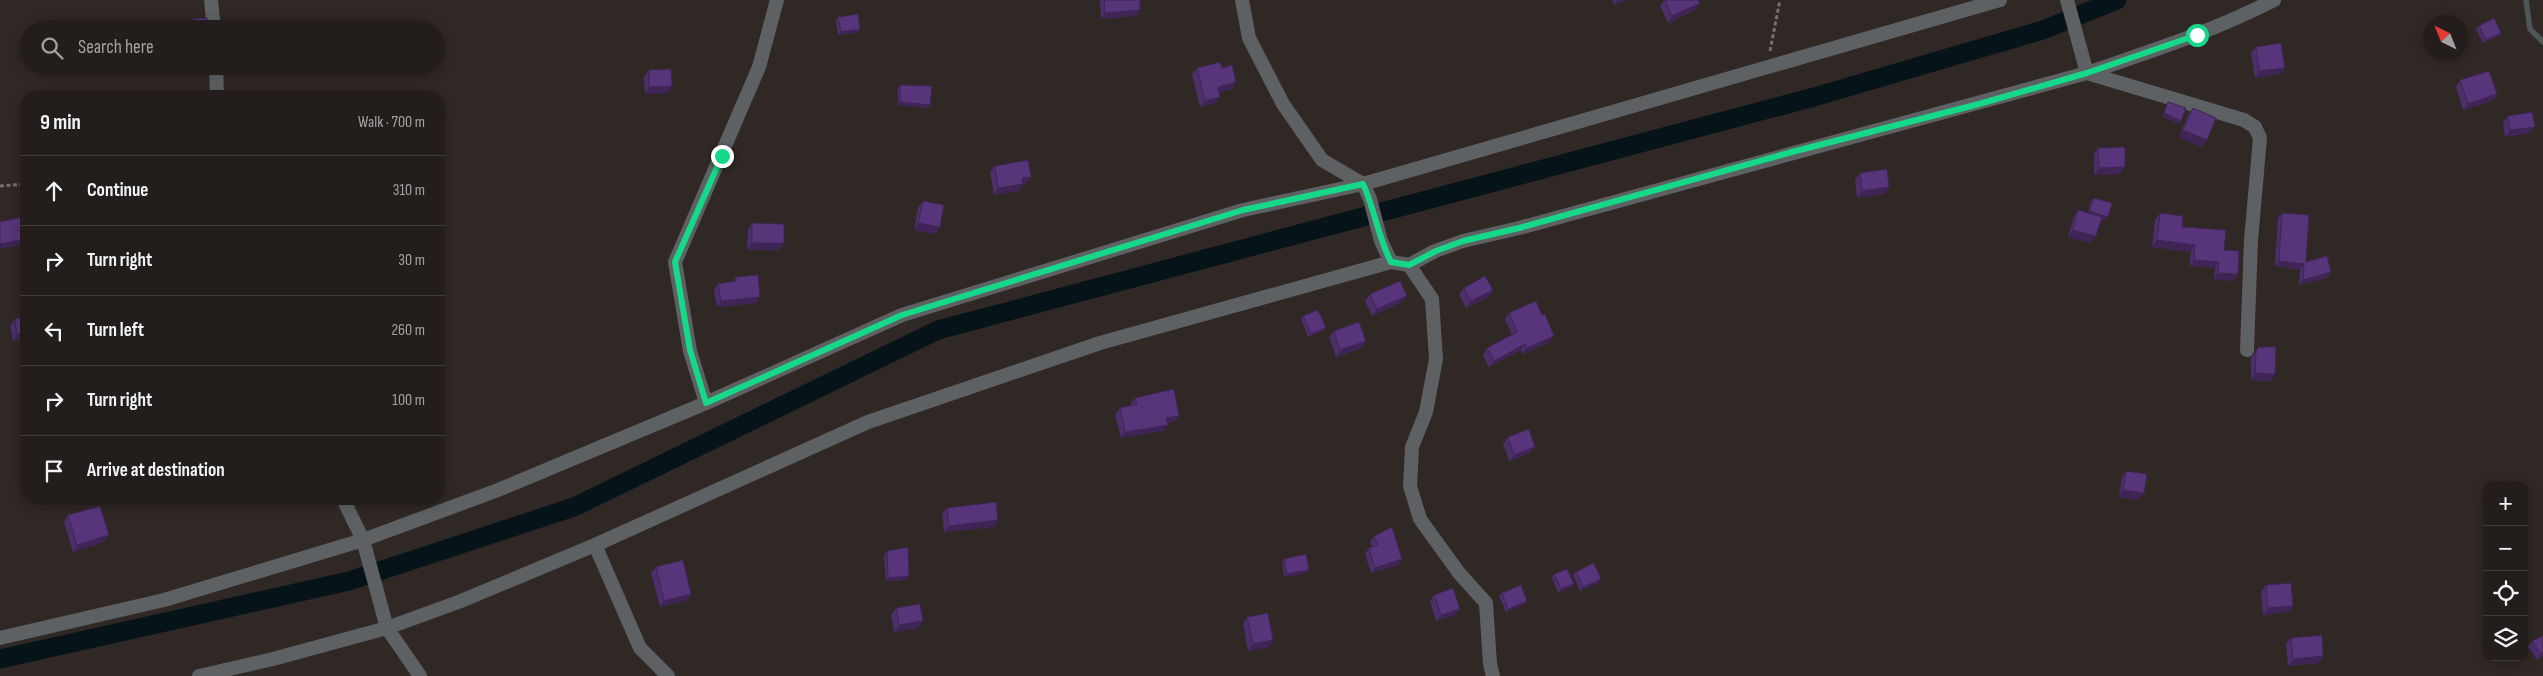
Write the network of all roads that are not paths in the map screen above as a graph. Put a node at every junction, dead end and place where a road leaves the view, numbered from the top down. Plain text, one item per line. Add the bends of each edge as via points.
1 (211, 0) edge
2 (777, 0) edge
3 (1242, 0) edge
4 (2000, 0) edge
5 (2274, 0) edge
6 (2067, 2) edge
7 (213, 20) edge
8 (2087, 73) junction
9 (216, 75) edge
10 (217, 90) edge
11 (1363, 184) junction
12 (1391, 262) junction
13 (1409, 265) junction
14 (2247, 350) dead end
15 (706, 403) junction
16 (346, 505) edge
17 (363, 540) junction
18 (595, 545) junction
19 (387, 628) junction
20 (0, 638) edge
21 (198, 676) edge
22 (420, 676) edge
23 (668, 676) edge
24 (1493, 676) edge

1 - 7 street
2 - 15 street via 759,67 675,262 690,350
3 - 11 street via 1249,38 1283,104 1322,160
4 - 11 street
5 - 8 street via 2197,35
6 - 8 street
8 - 13 street via 1463,241
8 - 14 street via 2244,120 2254,126 2260,138 2251,240
9 - 10 street
11 - 12 street via 1370,198 1380,241
11 - 15 street via 1243,210 902,315
12 - 13 street
12 - 18 street via 1100,344 868,422
13 - 24 street via 1432,299 1436,359 1426,412 1412,447 1410,486 1420,519 1486,603
15 - 17 street via 498,490
16 - 17 street
17 - 19 street
17 - 20 street via 164,600
18 - 19 street
18 - 23 street via 640,648
19 - 21 street
19 - 22 street

